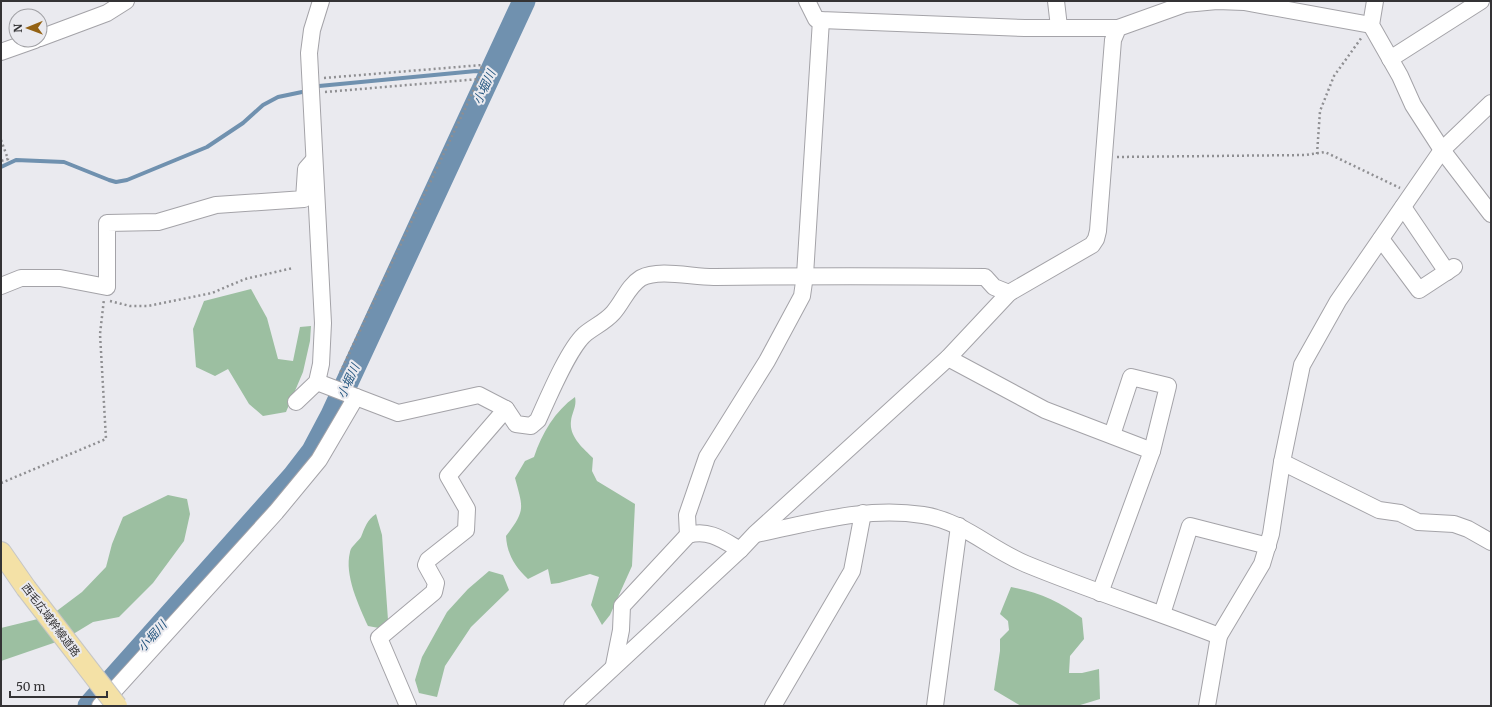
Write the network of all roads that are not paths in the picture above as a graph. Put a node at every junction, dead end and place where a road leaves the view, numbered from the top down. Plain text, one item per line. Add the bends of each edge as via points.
1 (126, 1) edge
2 (321, 1) edge
3 (807, 1) edge
4 (1056, 1) edge
5 (1375, 1) edge
6 (1481, 1) edge
7 (1199, 2) edge
8 (821, 20) junction
9 (1371, 25) junction
10 (1059, 27) junction
11 (1118, 28) junction
12 (48, 35) edge
13 (12, 48) edge
14 (1, 52) edge
15 (1390, 59) junction
16 (1491, 103) edge
17 (1442, 150) junction
18 (313, 161) junction
19 (1408, 201) junction
20 (1491, 214) edge
21 (1381, 238) junction
22 (805, 275) junction
23 (1, 286) edge
24 (1008, 292) junction
25 (948, 358) junction
26 (317, 382) junction
27 (354, 396) junction
28 (296, 402) dead end
29 (506, 409) junction
30 (1112, 435) junction
31 (1152, 451) junction
32 (1282, 462) junction
33 (863, 513) junction
34 (959, 526) junction
35 (754, 534) junction
36 (688, 535) junction
37 (1491, 542) edge
38 (1268, 546) junction
39 (740, 550) junction
40 (1, 552) edge
41 (1100, 593) junction
42 (1162, 614) junction
43 (1219, 636) junction
44 (614, 666) junction
45 (100, 706) edge
46 (117, 706) edge
47 (408, 706) edge
48 (572, 706) edge
49 (773, 706) edge
50 (934, 706) edge
51 (1207, 706) edge

1 - 12 street via 107,14
2 - 18 street via 312,30 309,53
3 - 8 street via 816,19
4 - 10 street
5 - 9 street
6 - 15 street
7 - 9 street via 1244,2
7 - 11 street via 1185,4
8 - 10 street
8 - 22 street
9 - 15 street
10 - 11 street
11 - 24 street via 1113,40 1096,239 1083,252
13 - 14 street
15 - 17 street via 1413,105
16 - 17 street
17 - 19 street
17 - 20 street
18 - 23 street via 306,169 304,199 216,206 158,222 107,223 105,293 60,278 21,278
18 - 26 street via 323,323 321,364
19 - 21 street
19 - 21 street via 1450,270 1419,290
21 - 32 street via 1338,300 1302,365
22 - 24 street via 985,277 994,287
22 - 29 street via 713,278 650,274 629,289 605,322 584,335 572,351 538,420 531,426 516,424
22 - 36 street via 802,296 766,361 707,457 687,515
24 - 25 street
25 - 30 street via 1045,410
25 - 35 street
26 - 27 street
26 - 28 street
27 - 29 street via 398,413 479,395
27 - 45 street via 319,460 276,512
29 - 47 street via 448,476 467,509 466,530 428,560 426,565 436,583 434,592 378,638
30 - 31 street
30 - 31 street via 1131,377 1168,386
31 - 41 street
32 - 37 street via 1378,510 1400,514 1418,522 1454,524
32 - 38 street
33 - 34 street via 877,511 923,515 943,519
33 - 35 street
33 - 49 street via 852,571
34 - 41 street via 1024,563
34 - 50 street
35 - 39 street
36 - 39 street via 696,532 716,535
36 - 44 street via 622,606 621,630
38 - 42 street via 1190,526
38 - 43 street via 1262,564
39 - 44 street
40 - 46 main road, 西毛広域幹線道路, bridge
41 - 42 street
42 - 43 street
43 - 51 street
44 - 48 street

